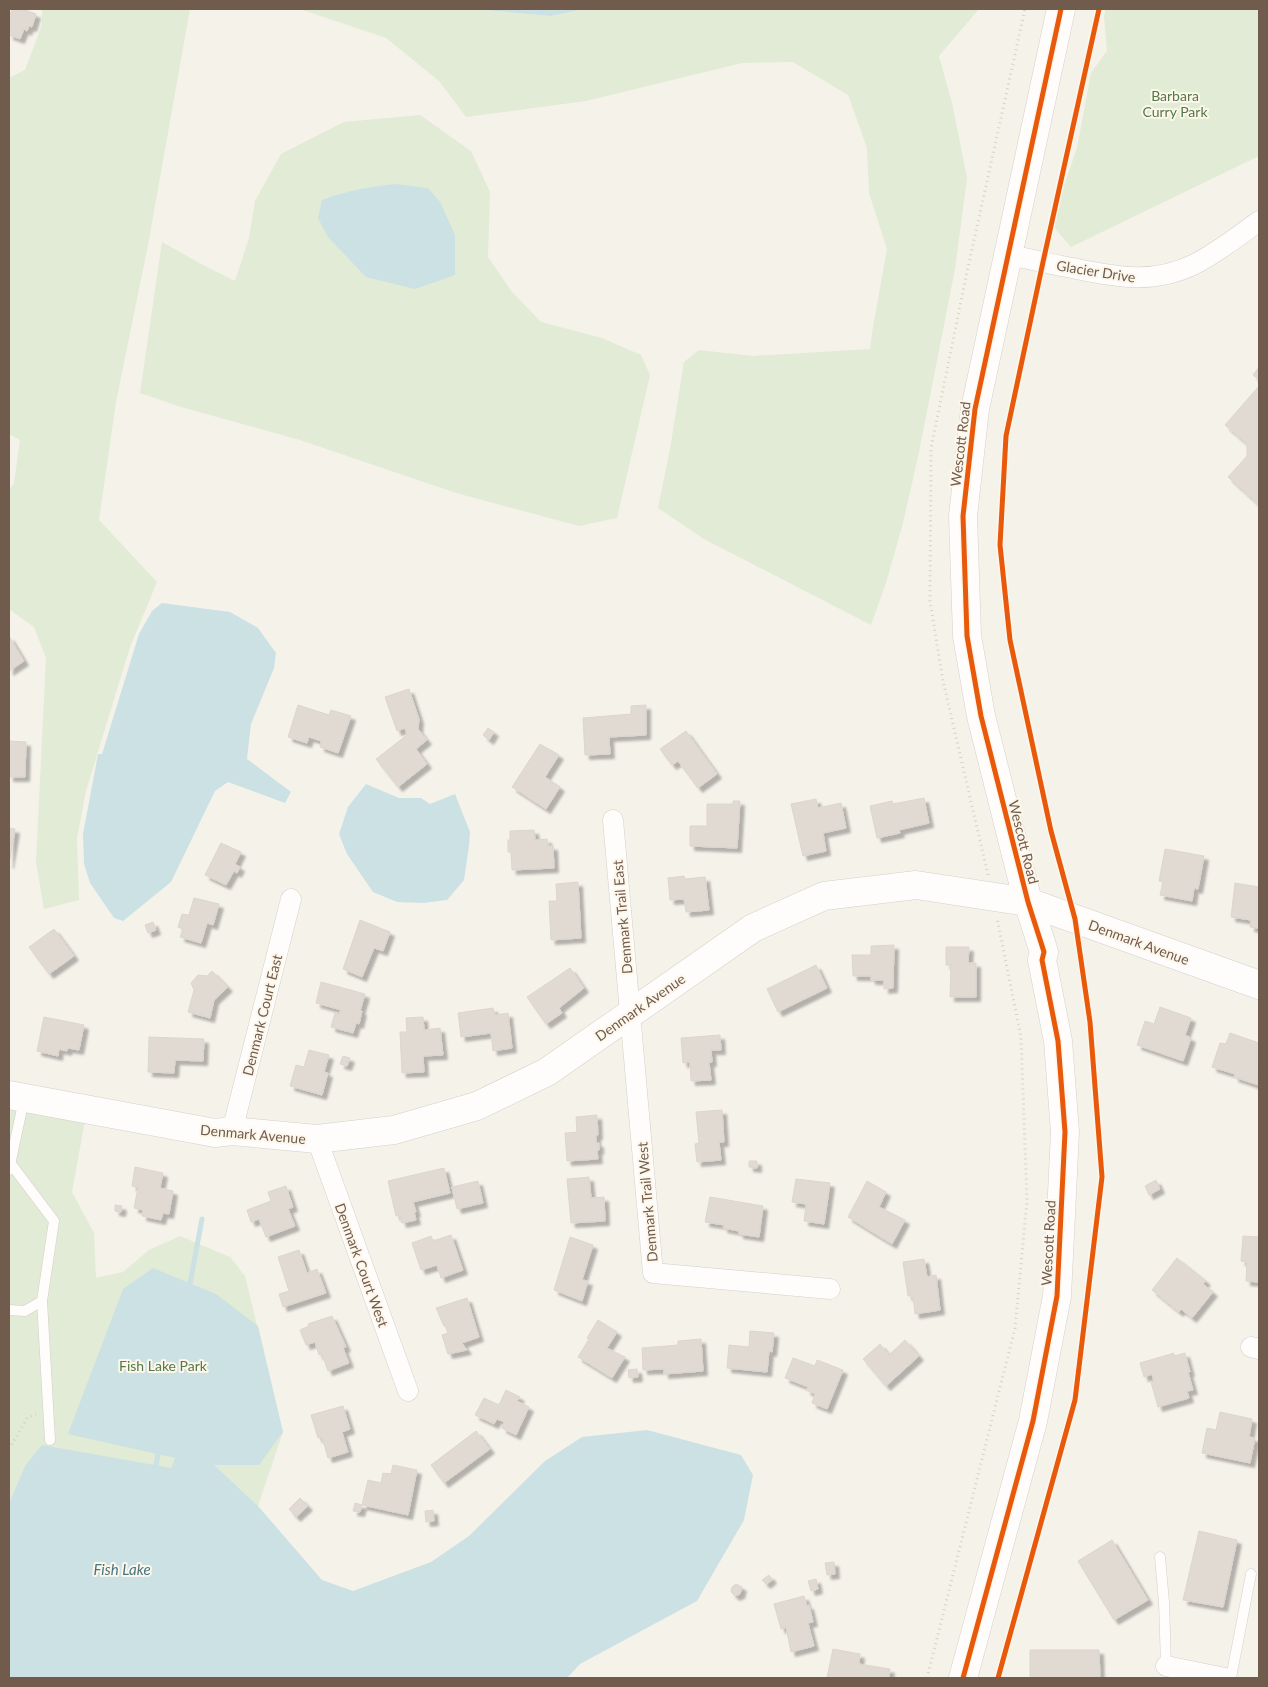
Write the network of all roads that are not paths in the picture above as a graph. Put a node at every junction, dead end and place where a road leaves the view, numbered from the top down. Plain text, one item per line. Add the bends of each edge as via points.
1 (1061, 9) edge
2 (1259, 221) edge
3 (1008, 255) junction
4 (613, 820) dead end
5 (291, 899) dead end
6 (1028, 902) junction
7 (1259, 986) edge
8 (630, 1014) junction
9 (16, 1096) edge
10 (232, 1131) junction
11 (317, 1139) junction
12 (10, 1169) edge
13 (830, 1289) dead end
14 (42, 1301) junction
15 (9, 1310) edge
16 (408, 1391) dead end
17 (50, 1440) dead end
18 (1160, 1557) dead end
19 (1251, 1574) dead end
20 (1176, 1671) edge
21 (963, 1678) edge
22 (1225, 1678) edge
23 (1231, 1678) edge

1 - 3 street, Wescott Road
2 - 3 street, Glacier Drive via 1196,264 1143,278 1124,278
3 - 6 street, Wescott Road via 975,409 964,525 967,636 981,716
4 - 8 street, Denmark Trail East
5 - 10 street, Denmark Court East
6 - 7 street, Denmark Avenue
6 - 8 street, Denmark Avenue via 916,884 824,896 753,928
6 - 21 street, Wescott Road via 1044,952 1042,960 1058,1041 1065,1132 1057,1296 1033,1421
8 - 11 street, Denmark Avenue via 547,1072 477,1106 394,1130
8 - 13 street, Denmark Trail West via 653,1273
9 - 10 street, Denmark Avenue via 215,1133
9 - 12 lane
10 - 11 street, Denmark Avenue
11 - 16 street, Denmark Court West
12 - 14 lane via 54,1221
14 - 15 lane via 25,1312
14 - 17 lane
18 - 20 lane
19 - 23 lane
20 - 22 street

